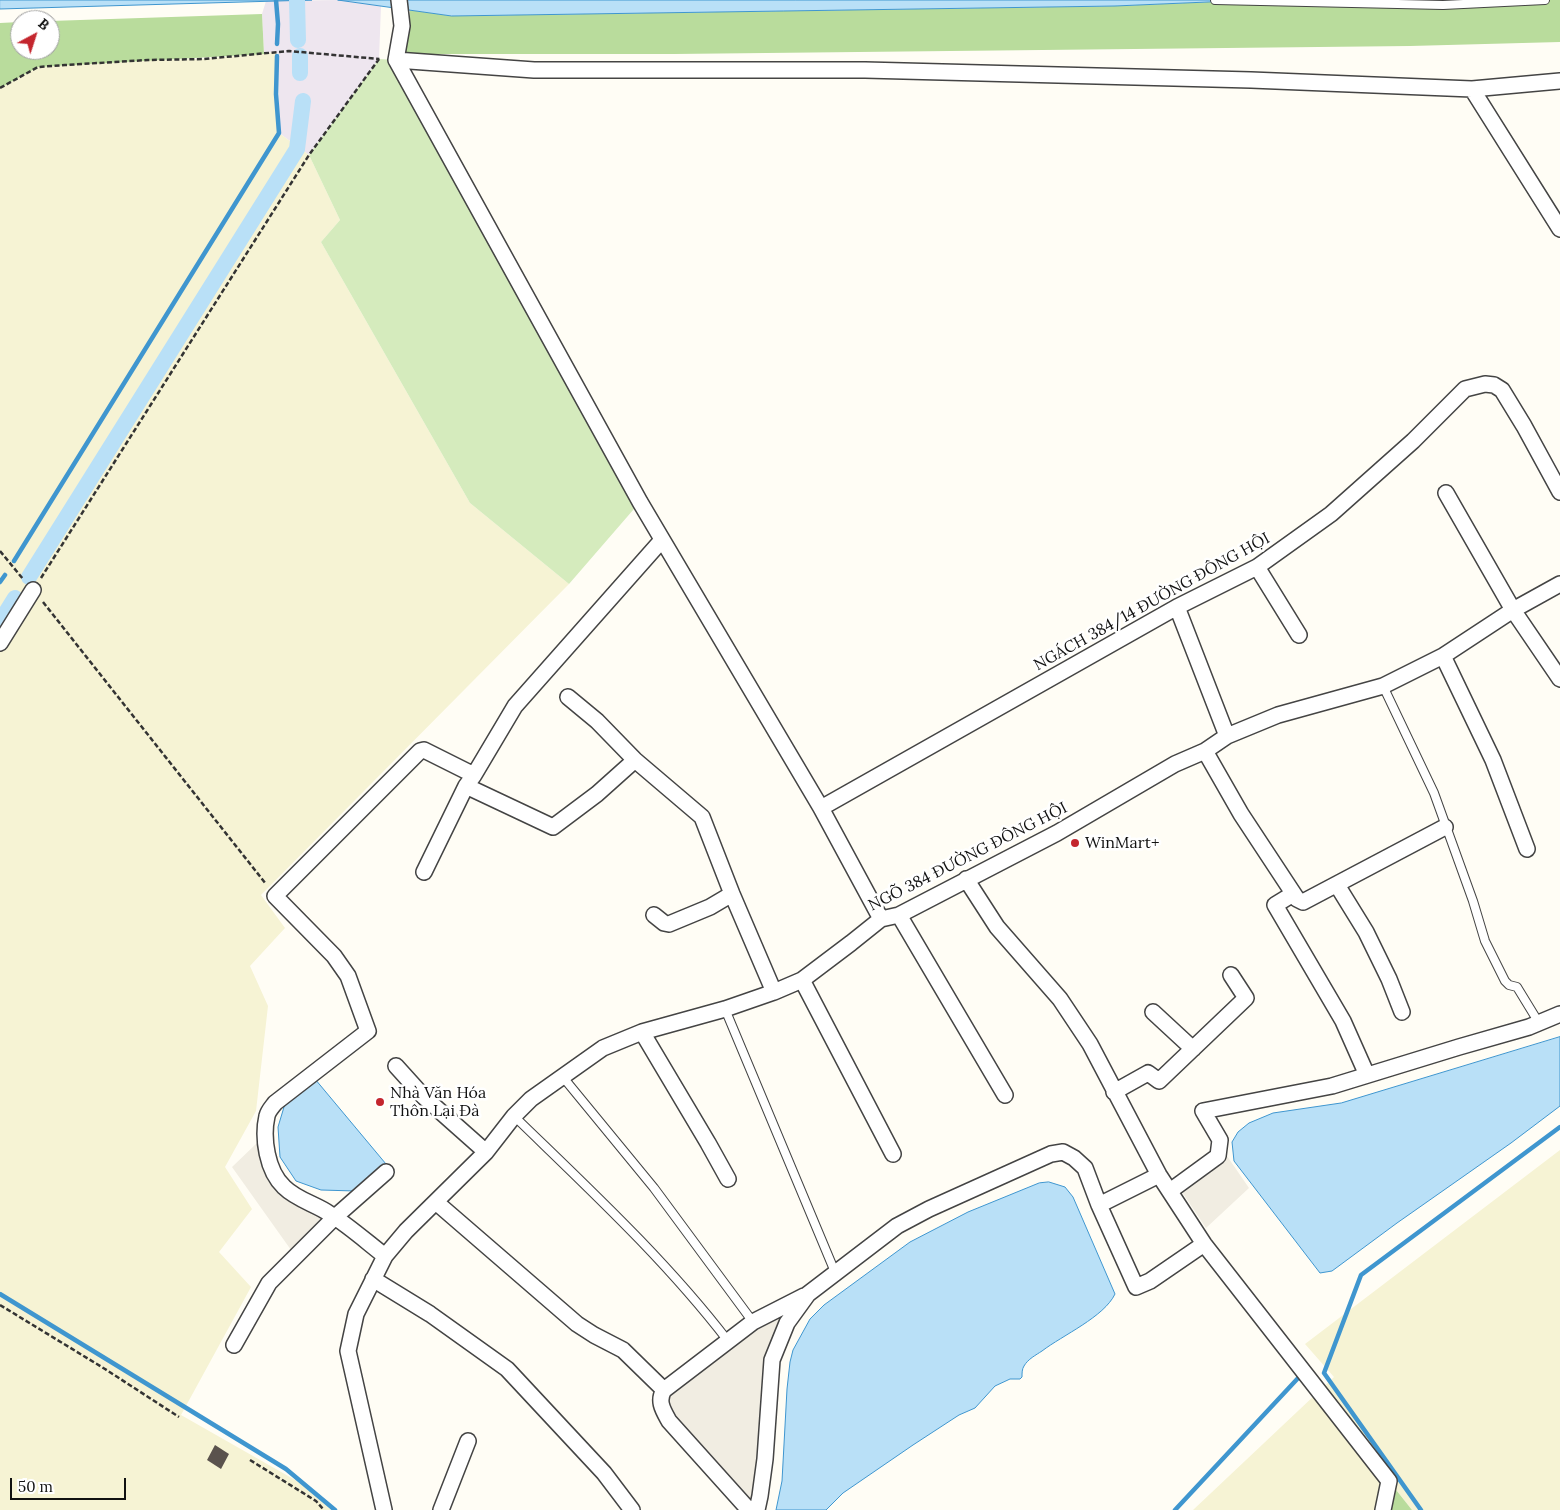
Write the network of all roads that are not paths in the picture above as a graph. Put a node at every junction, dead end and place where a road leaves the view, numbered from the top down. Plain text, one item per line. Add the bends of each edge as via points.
1 (399, 0) edge
2 (1215, 0) edge
3 (1545, 0) edge
4 (396, 60) junction
5 (1560, 81) edge
6 (1472, 89) junction
7 (1560, 229) edge
8 (1560, 492) edge
9 (1446, 493) dead end
10 (662, 540) junction
11 (1257, 567) junction
12 (1560, 584) edge
13 (33, 590) road end
14 (1177, 607) junction
15 (1513, 610) junction
16 (1299, 635) dead end
17 (0, 643) edge
18 (1443, 656) junction
19 (1560, 679) edge
20 (1383, 686) junction
21 (568, 697) dead end
22 (1227, 736) junction
23 (1205, 751) junction
24 (635, 760) junction
25 (470, 780) junction
26 (821, 808) junction
27 (1445, 827) junction
28 (1528, 849) dead end
29 (424, 872) dead end
30 (966, 879) junction
31 (1337, 885) junction
32 (732, 894) junction
33 (1293, 894) junction
34 (654, 915) dead end
35 (899, 915) junction
36 (880, 919) junction
37 (1231, 974) dead end
38 (802, 980) junction
39 (774, 992) junction
40 (725, 1009) junction
41 (1153, 1012) dead end
42 (1402, 1012) dead end
43 (1560, 1014) edge
44 (1539, 1023) junction
45 (642, 1032) junction
46 (1193, 1049) junction
47 (396, 1066) dead end
48 (1367, 1075) junction
49 (562, 1076) junction
50 (1114, 1092) junction
51 (1005, 1095) dead end
52 (514, 1116) junction
53 (486, 1152) junction
54 (893, 1154) dead end
55 (386, 1172) dead end
56 (1158, 1175) junction
57 (728, 1179) dead end
58 (1170, 1191) junction
59 (437, 1203) junction
60 (1099, 1205) junction
61 (335, 1217) junction
62 (1204, 1244) junction
63 (385, 1256) junction
64 (835, 1272) junction
65 (372, 1279) junction
66 (808, 1294) junction
67 (753, 1322) junction
68 (728, 1341) junction
69 (234, 1345) dead end
70 (664, 1390) junction
71 (468, 1441) dead end
72 (384, 1510) edge
73 (441, 1510) edge
74 (632, 1510) edge
75 (749, 1510) edge
76 (757, 1510) edge
77 (1383, 1510) edge

1 - 4 street via 402,26
2 - 3 lane via 1443,5
4 - 6 street via 534,70 865,70
4 - 10 street
5 - 6 street
6 - 7 street
8 - 11 street, NGÁCH 384/14 ĐƯỜNG ĐÔNG HỘI via 1507,396 1494,385 1485,384 1465,389 1413,442 1331,514
9 - 15 street
10 - 25 street via 515,706
10 - 26 street
11 - 14 street, NGÁCH 384/14 ĐƯỜNG ĐÔNG HỘI
11 - 16 street
12 - 15 street, NGÕ 384 ĐƯỜNG ĐÔNG HỘI
13 - 17 street
14 - 22 street
14 - 26 street, NGÁCH 384/14 ĐƯỜNG ĐÔNG HỘI
15 - 18 street, NGÕ 384 ĐƯỜNG ĐÔNG HỘI
15 - 19 street
18 - 20 street, NGÕ 384 ĐƯỜNG ĐÔNG HỘI
18 - 28 street via 1494,760
20 - 22 street, NGÕ 384 ĐƯỜNG ĐÔNG HỘI via 1278,715
20 - 27 lane via 1434,793
21 - 24 street
22 - 23 street, NGÕ 384 ĐƯỜNG ĐÔNG HỘI
23 - 30 street, NGÕ 384 ĐƯỜNG ĐÔNG HỘI via 1175,764 1056,833
23 - 33 street
24 - 25 street via 553,827
24 - 32 street via 702,817
25 - 29 street
25 - 61 street via 424,750 420,751 275,896 334,956 348,976 368,1031 283,1094 267,1113 267,1159 273,1172 284,1187
26 - 36 street
27 - 31 street
27 - 44 lane via 1485,942 1505,980 1513,988 1517,987
30 - 35 street, NGÕ 384 ĐƯỜNG ĐÔNG HỘI
30 - 50 street via 997,927 1060,998 1090,1044
31 - 33 street via 1304,902
31 - 42 street via 1366,932
32 - 34 street via 669,924
32 - 39 street
33 - 48 street via 1275,905 1343,1022
35 - 36 street, NGÕ 384 ĐƯỜNG ĐÔNG HỘI
35 - 51 street
36 - 38 street, NGÕ 384 ĐƯỜNG ĐÔNG HỘI
37 - 46 street via 1246,998
38 - 39 street, NGÕ 384 ĐƯỜNG ĐÔNG HỘI
38 - 54 street
39 - 40 street, NGÕ 384 ĐƯỜNG ĐÔNG HỘI
40 - 45 street, NGÕ 384 ĐƯỜNG ĐÔNG HỘI
40 - 64 lane
41 - 46 street
43 - 44 street
44 - 48 street
45 - 49 street, NGÕ 384 ĐƯỜNG ĐÔNG HỘI via 603,1048
45 - 57 street
46 - 50 street via 1159,1081 1148,1073
47 - 53 street via 424,1098
48 - 58 street via 1332,1086 1203,1111 1220,1140 1218,1156
49 - 52 street, NGÕ 384 ĐƯỜNG ĐÔNG HỘI
49 - 67 lane via 654,1188
50 - 56 street
52 - 53 street, NGÕ 384 ĐƯỜNG ĐÔNG HỘI
52 - 68 lane via 629,1228 686,1289
53 - 59 street, NGÕ 384 ĐƯỜNG ĐÔNG HỘI
55 - 61 street
56 - 58 street
56 - 60 street
58 - 62 street
59 - 63 street, NGÕ 384 ĐƯỜNG ĐÔNG HỘI via 406,1231
59 - 70 street via 576,1324 623,1350
60 - 62 street via 1136,1287
60 - 64 street via 1085,1168 1063,1152 1051,1154 897,1226
61 - 63 street
61 - 69 street via 269,1283
62 - 77 street via 1390,1481
63 - 65 street, NGÕ 384 ĐƯỜNG ĐÔNG HỘI
64 - 66 street
65 - 72 street, NGÕ 384 ĐƯỜNG ĐÔNG HỘI via 356,1314 348,1351
65 - 74 street via 430,1314 507,1369 604,1473
66 - 67 street
66 - 76 street via 787,1323 772,1360 765,1459
67 - 68 street
68 - 70 street
70 - 75 street via 660,1396 661,1407 669,1421
71 - 73 street

